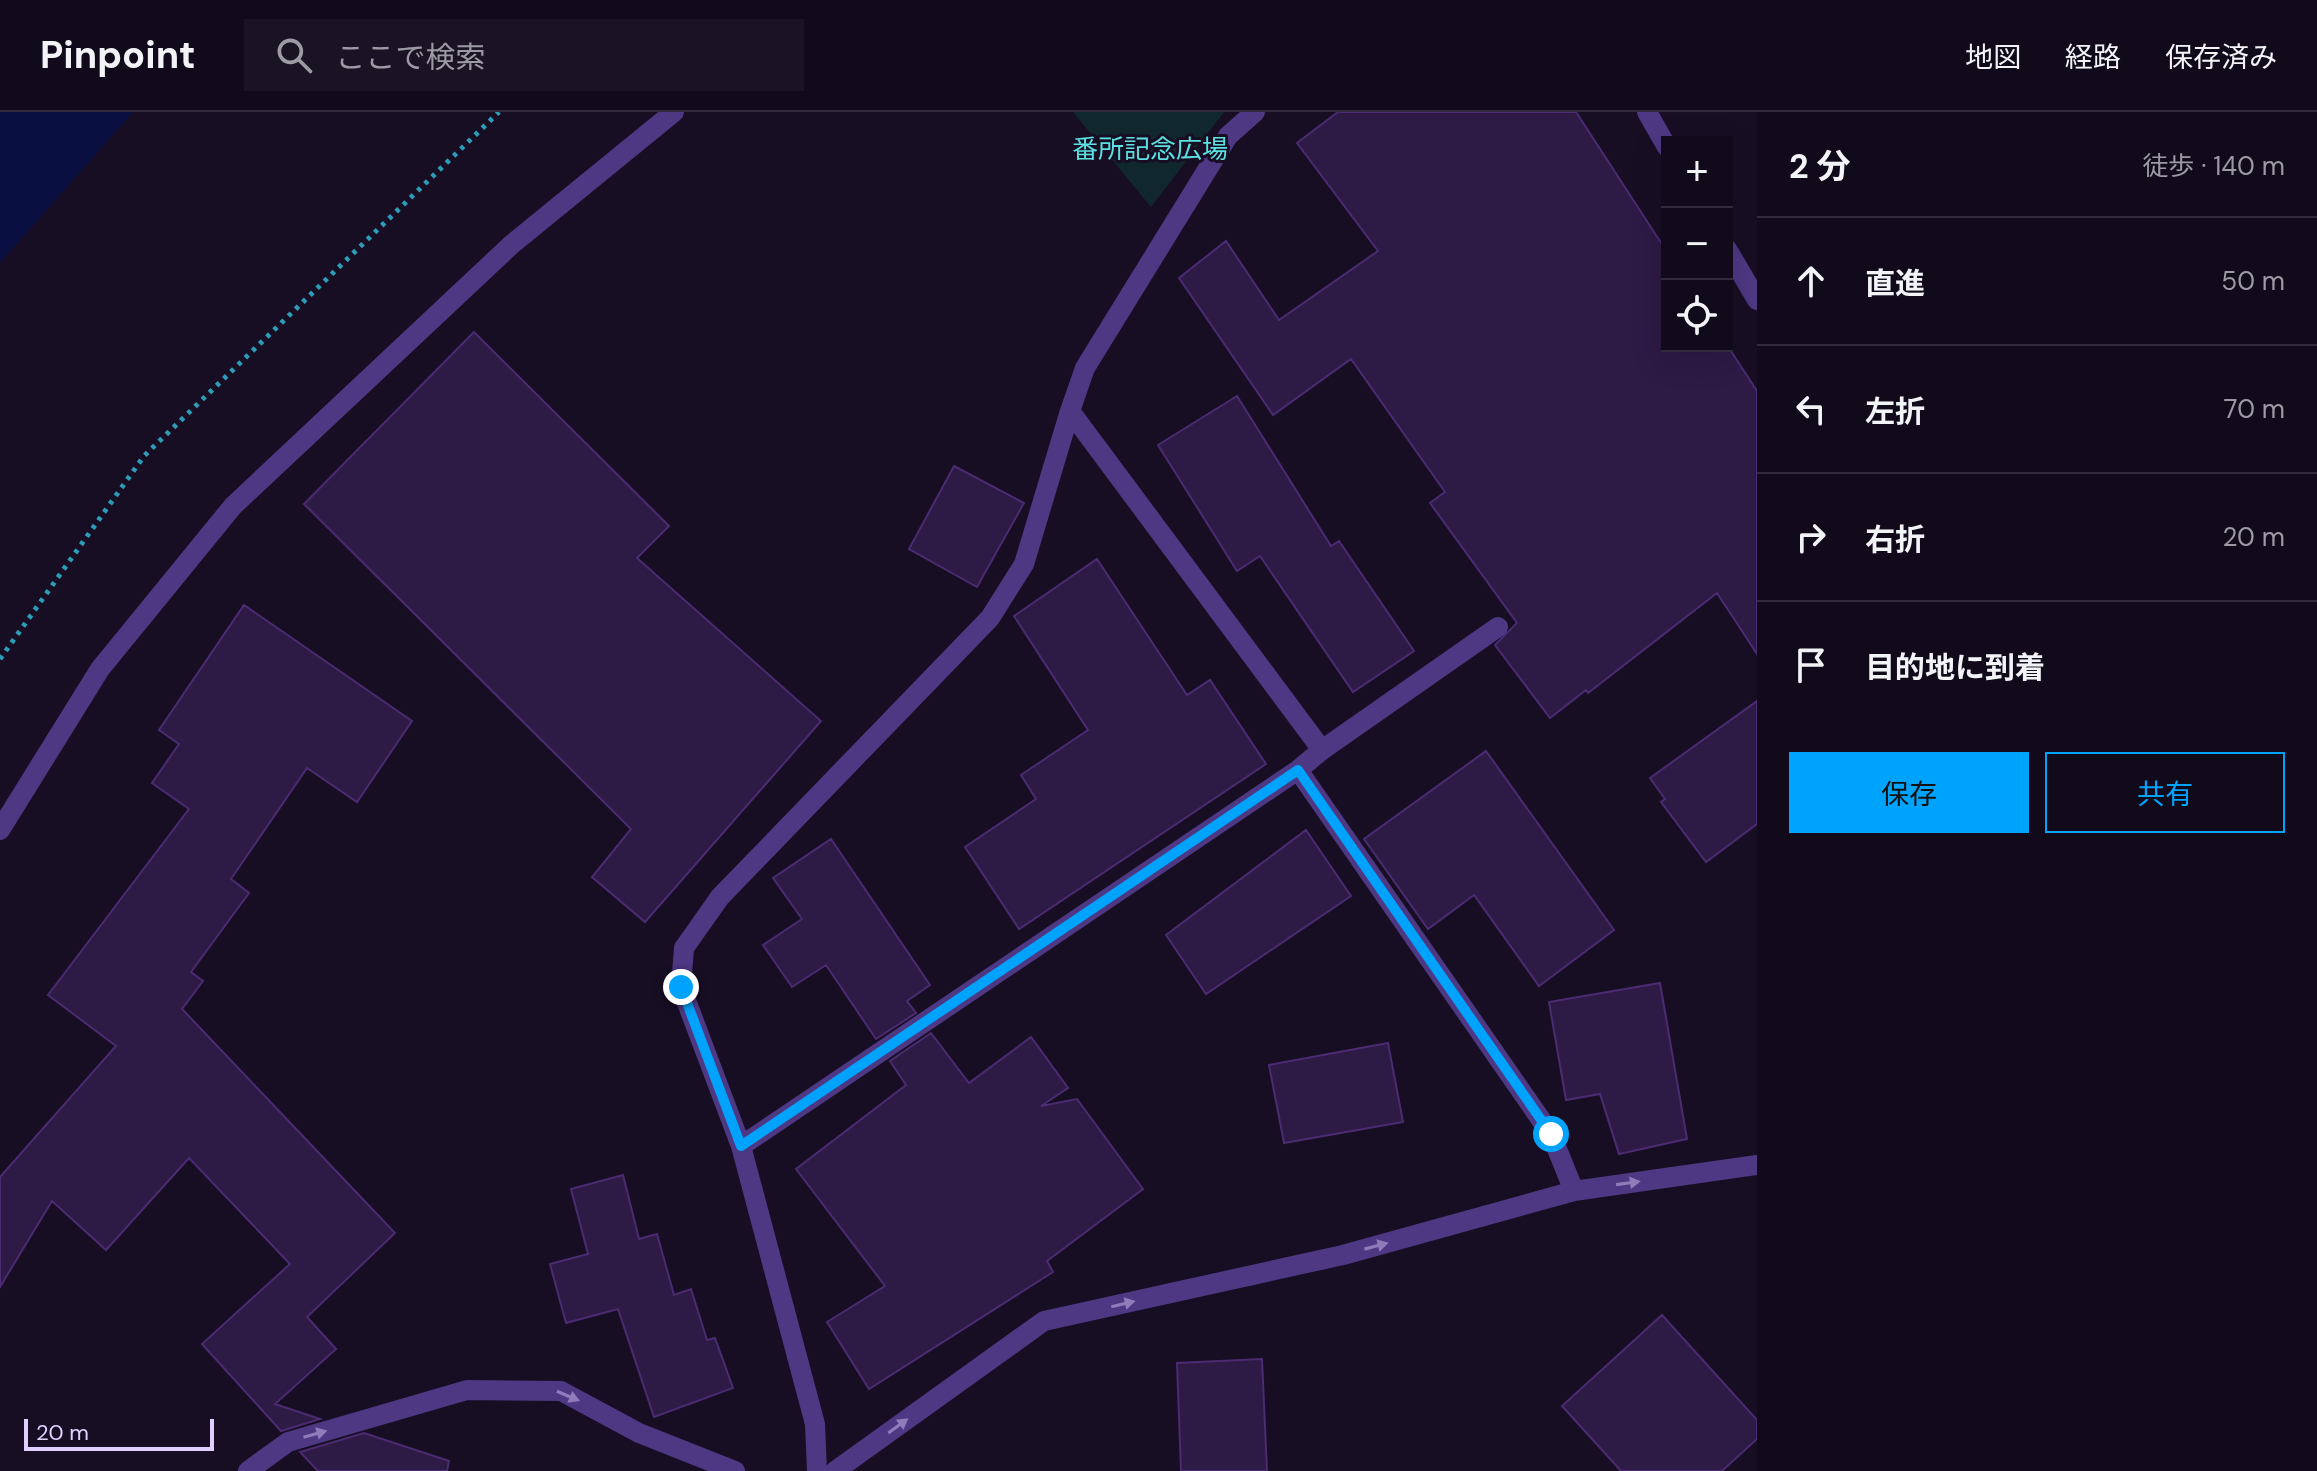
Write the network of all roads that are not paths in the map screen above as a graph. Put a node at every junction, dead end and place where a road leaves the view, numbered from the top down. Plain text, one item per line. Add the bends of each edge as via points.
1 (674, 112) edge
2 (1255, 112) edge
3 (1647, 112) edge
4 (1661, 136) edge
5 (1733, 259) edge
6 (1757, 300) edge
7 (1070, 411) junction
8 (1498, 627) dead end
9 (1322, 750) junction
10 (1298, 770) junction
11 (0, 830) edge
12 (741, 1146) junction
13 (1757, 1165) edge
14 (1574, 1191) junction
15 (248, 1471) edge
16 (735, 1471) edge
17 (817, 1471) edge
18 (835, 1471) edge

1 - 11 street via 511,245 233,506 100,669
2 - 7 street via 1228,136 1085,368
3 - 4 street
5 - 6 street
7 - 9 street
7 - 12 street via 1024,564 990,618 720,897 684,948 681,987
8 - 9 street
9 - 10 street
10 - 12 street
10 - 14 street via 1551,1134
12 - 17 street via 815,1424
14 -> 13 street
18 -> 14 street via 1044,1321 1343,1255
15 -> 16 street via 288,1442 467,1390 561,1391 639,1433

